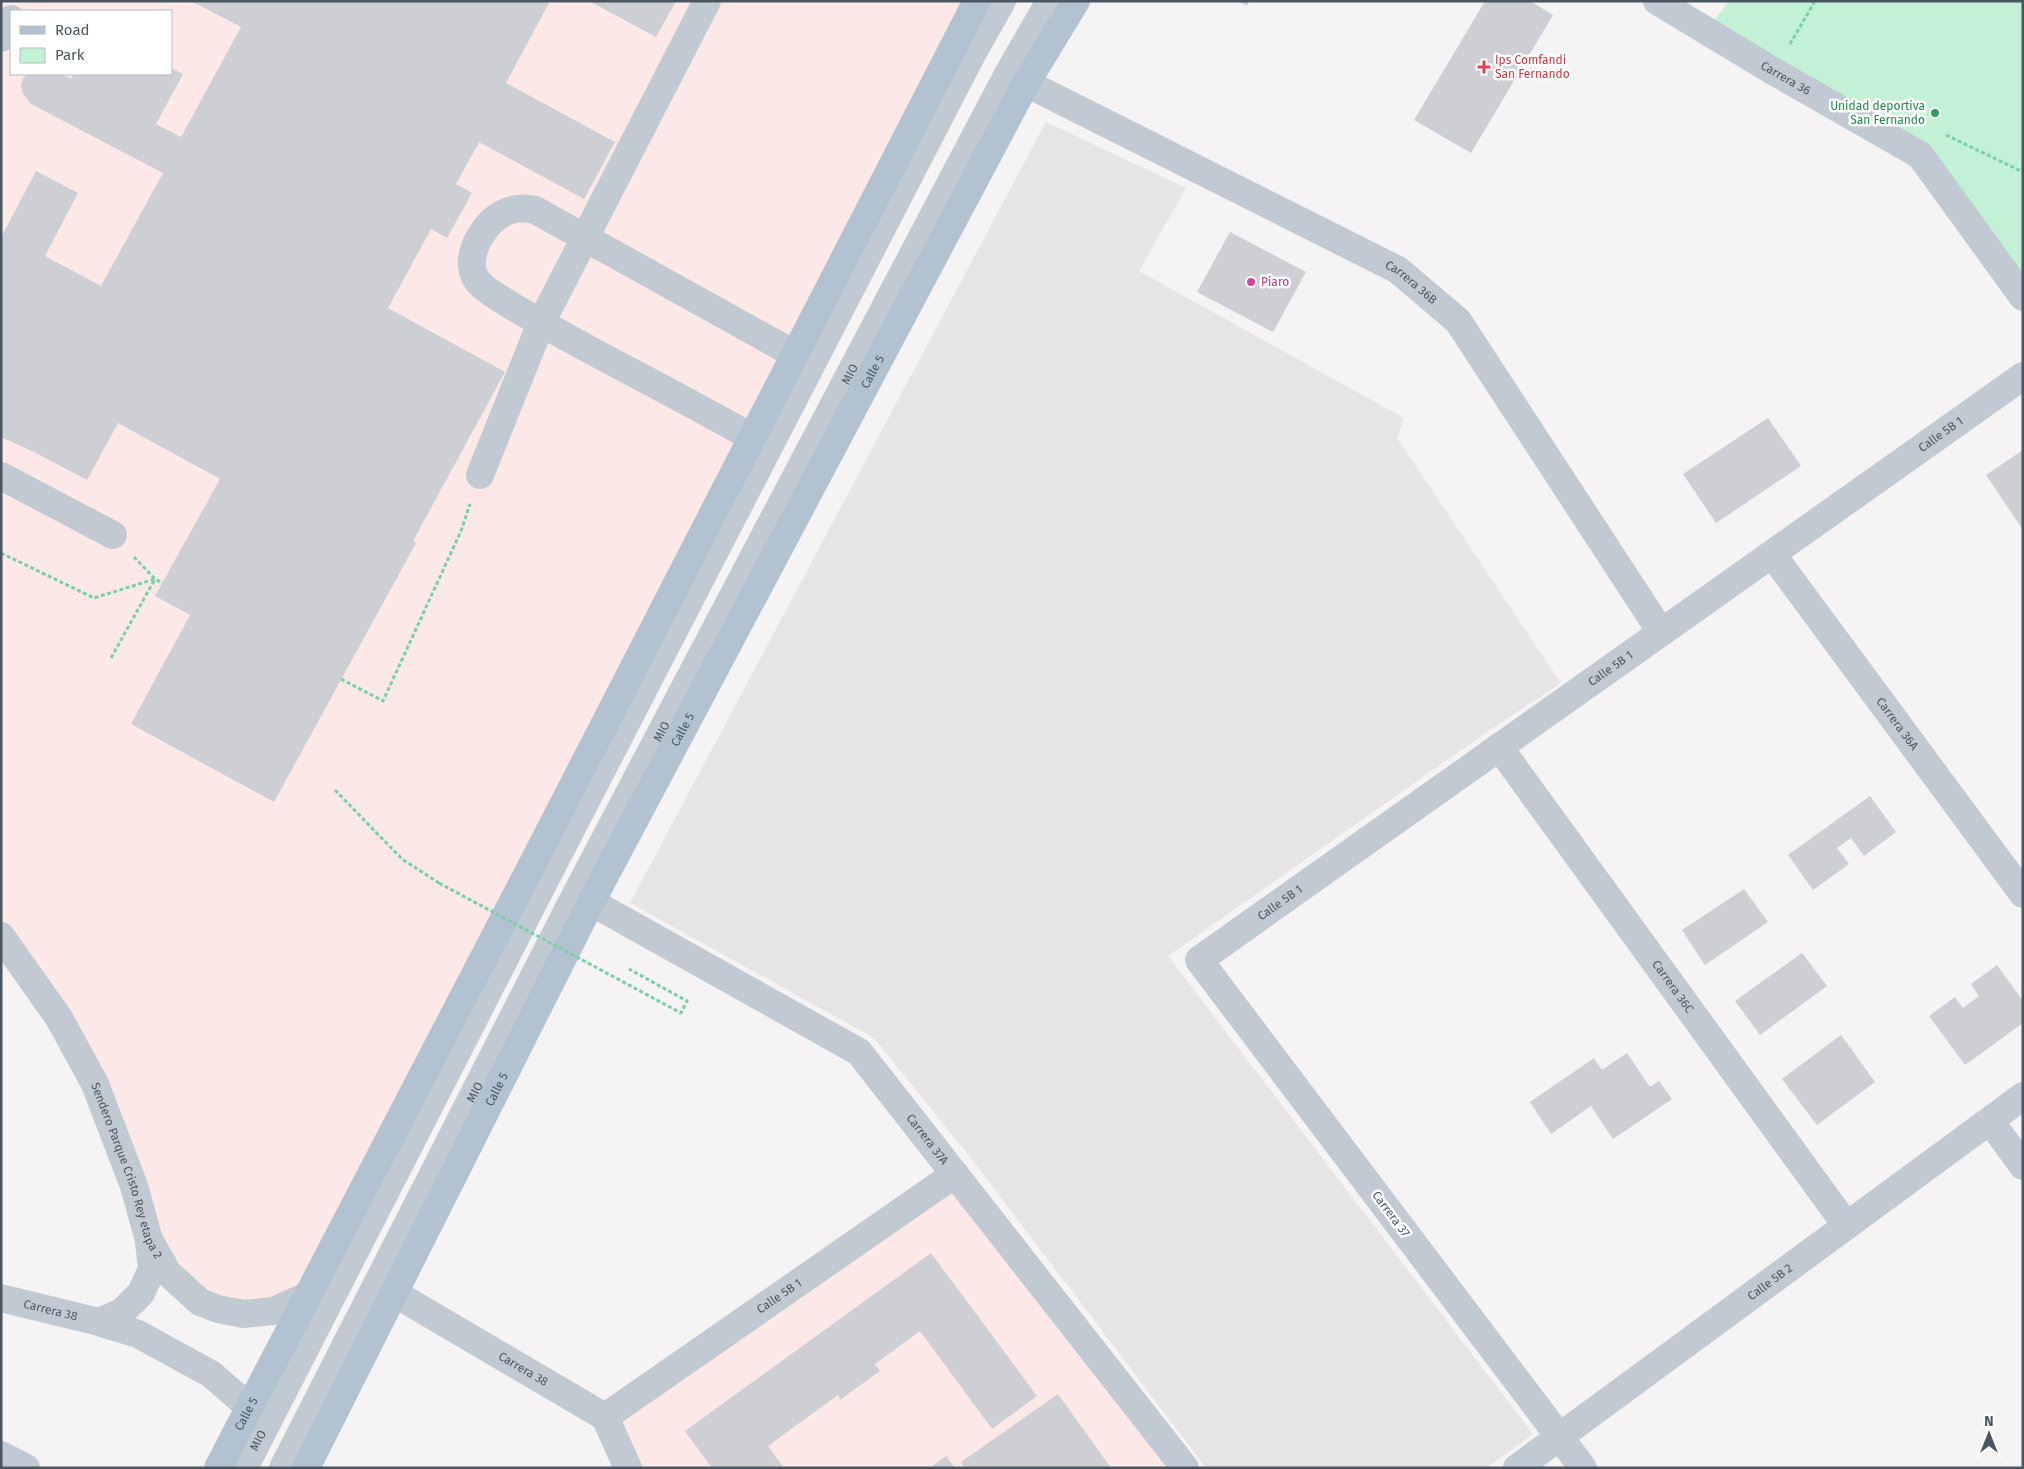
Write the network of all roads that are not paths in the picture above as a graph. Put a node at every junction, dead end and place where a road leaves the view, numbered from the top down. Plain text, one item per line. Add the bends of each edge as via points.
1 (707, 1) edge
2 (977, 1) edge
3 (1002, 1) edge
4 (1050, 1) edge
5 (1076, 1) edge
6 (1657, 1) edge
7 (10, 21) edge
8 (1, 38) edge
9 (1026, 83) junction
10 (584, 238) junction
11 (2023, 297) edge
12 (541, 323) junction
13 (796, 355) junction
14 (2023, 376) edge
15 (753, 438) junction
16 (480, 475) road end
17 (1, 476) edge
18 (113, 535) road end
19 (1772, 554) junction
20 (1661, 632) junction
21 (1499, 747) junction
22 (2023, 894) edge
23 (592, 902) junction
24 (1, 936) edge
25 (1200, 960) joint
26 (2023, 1096) edge
27 (1990, 1121) junction
28 (2023, 1166) edge
29 (955, 1174) junction
30 (1846, 1226) junction
31 (148, 1240) junction
32 (394, 1293) junction
33 (307, 1296) junction
34 (1, 1298) edge
35 (99, 1322) junction
36 (249, 1407) junction
37 (605, 1417) junction
38 (1560, 1437) junction
39 (1, 1455) edge
40 (26, 1468) edge
41 (218, 1468) edge
42 (244, 1468) edge
43 (283, 1468) edge
44 (306, 1468) edge
45 (628, 1468) edge
46 (1185, 1468) edge
47 (1517, 1468) edge
48 (1583, 1468) edge

1 - 10 street
2 - 13 main road, Calle 5
3 - 42 street, MIO via 547,876
4 - 43 street, MIO via 1008,74 581,885
5 - 9 main road, Calle 5
6 - 11 street, Carrera 36 via 1920,155
7 - 8 street
9 - 20 street, Carrera 36B via 1398,270 1458,321
9 - 23 main road, Calle 5
10 - 12 street
10 - 12 street via 535,210 513,208 490,224 474,250 472,263 480,284
10 - 13 street
12 - 15 street
12 - 16 street
13 - 15 main road, Calle 5
14 - 19 street, Calle 5B 1
15 - 33 main road, Calle 5
17 - 18 street
19 - 20 street, Calle 5B 1
19 - 22 street, Carrera 36A
20 - 21 street, Calle 5B 1
21 - 25 street, Calle 5B 1
21 - 30 street, Carrera 36C
23 - 29 street, Carrera 37A via 859,1052
23 - 32 main road, Calle 5
24 - 31 street, Sendero Parque Cristo Rey etapa 2 via 59,1018 95,1084 134,1186
25 - 38 street, Carrera 37
26 - 27 street, Calle 5B 2
27 - 28 street
27 - 30 street, Calle 5B 2
29 - 37 street, Calle 5B 1
29 - 46 street, Carrera 37A
30 - 38 street, Calle 5B 2
31 - 33 street, Sendero Parque Cristo Rey etapa 2 via 168,1273 200,1302 218,1309 261,1314
31 - 35 street via 152,1270 141,1293 122,1312
32 - 37 street, Carrera 38
32 - 44 main road, Calle 5
33 - 36 main road, Calle 5
34 - 35 street, Carrera 38
35 - 36 street, Carrera 38 via 138,1334 212,1374
36 - 41 main road, Calle 5
37 - 45 street
38 - 47 street, Calle 5B 2
38 - 48 street, Carrera 37
39 - 40 street

